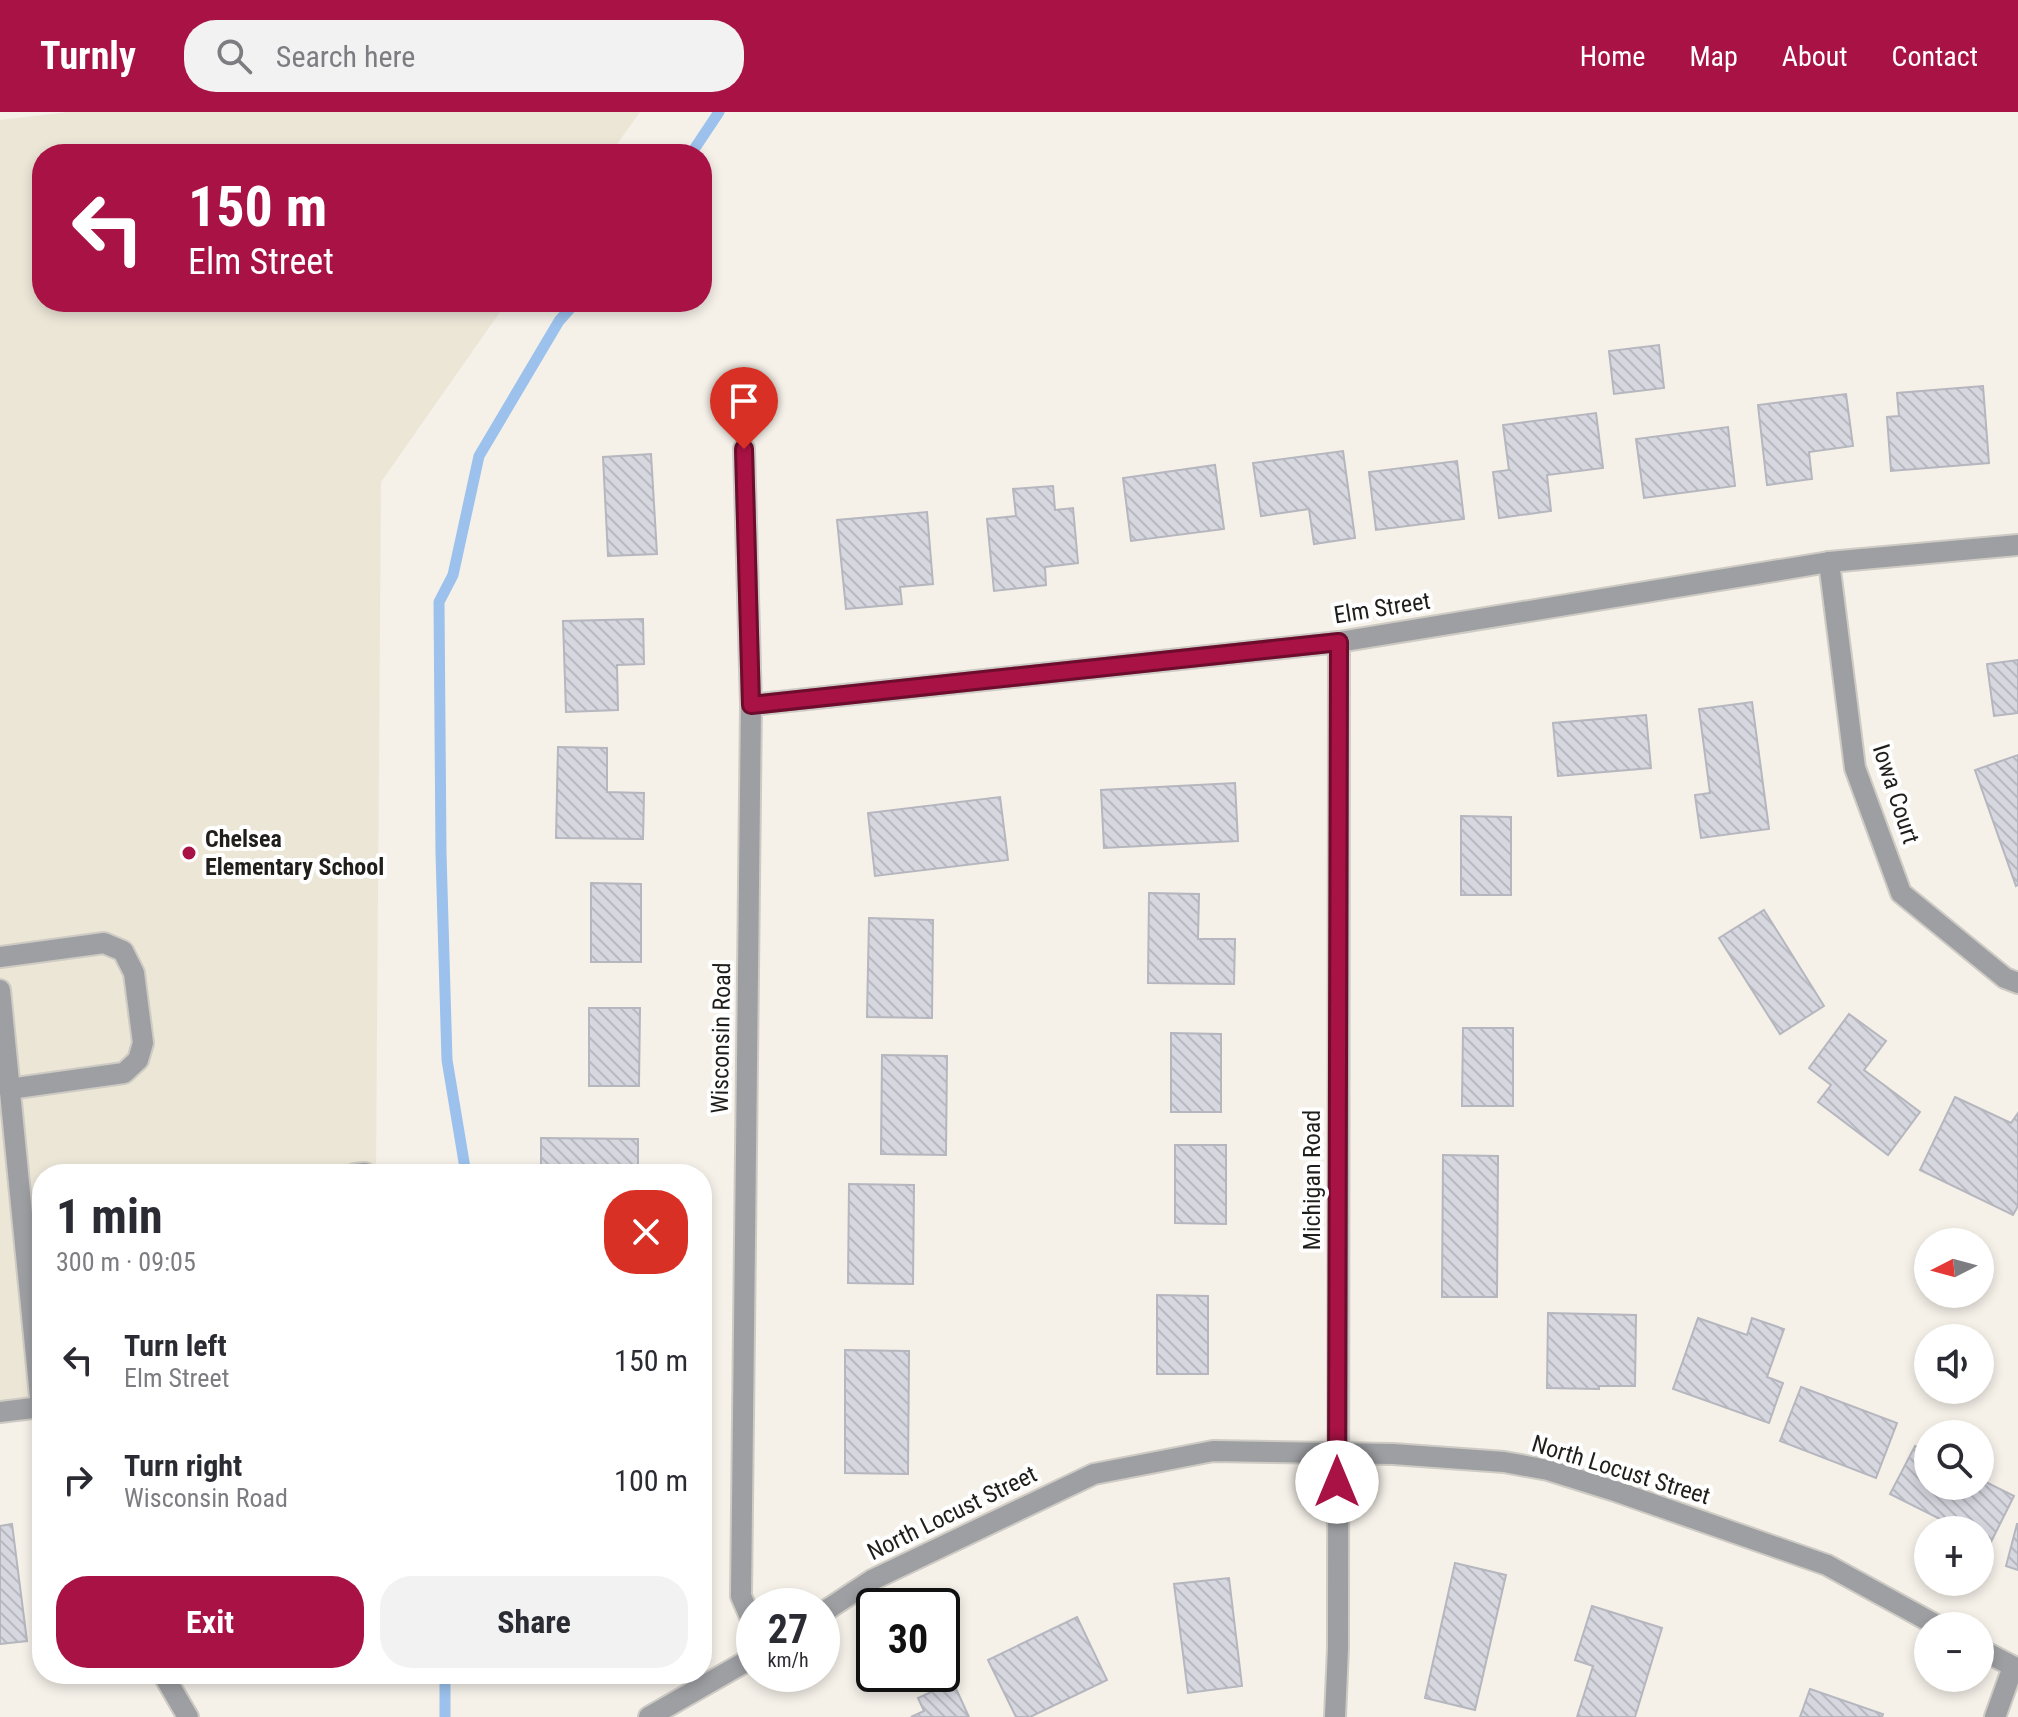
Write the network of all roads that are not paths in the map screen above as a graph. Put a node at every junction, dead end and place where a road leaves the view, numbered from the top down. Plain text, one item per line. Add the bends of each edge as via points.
1 (744, 449) dead end
2 (2018, 545) edge
3 (1829, 562) junction
4 (1339, 642) junction
5 (751, 705) junction
6 (0, 957) edge
7 (2018, 983) edge
8 (0, 990) edge
9 (9, 1089) junction
10 (32, 1216) edge
11 (32, 1408) edge
12 (0, 1412) edge
13 (1337, 1454) junction
14 (741, 1588) edge
15 (840, 1601) edge
16 (1914, 1613) edge
17 (1994, 1656) edge
18 (736, 1667) edge
19 (2016, 1668) edge
20 (712, 1681) edge
21 (169, 1684) edge
22 (707, 1684) edge
23 (188, 1717) edge
24 (649, 1717) edge
25 (1335, 1717) edge
26 (1995, 1717) edge

1 - 5 street, Wisconsin Road
2 - 3 street, Elm Street
3 - 4 street, Elm Street
3 - 7 street, Iowa Court via 1855,768 1901,893
4 - 5 street, Elm Street
4 - 13 street, Michigan Road
5 - 14 street, Wisconsin Road
6 - 9 street via 104,943 123,951 134,973 143,1043 138,1060 124,1073
8 - 9 street
9 - 10 street
11 - 12 street
13 - 15 street, North Locust Street via 1213,1451 1094,1474 872,1580
13 - 16 street, North Locust Street via 1504,1462 1548,1470 1827,1565
13 - 25 street, Michigan Road
17 - 19 street
18 - 20 street
19 - 26 street
21 - 23 street
22 - 24 street

